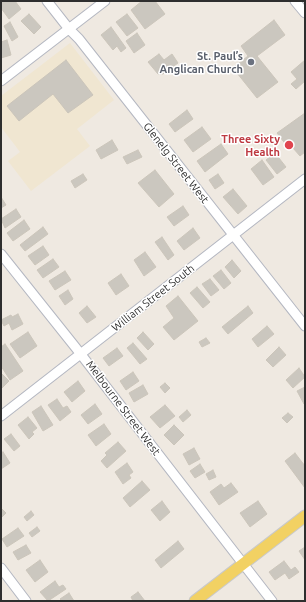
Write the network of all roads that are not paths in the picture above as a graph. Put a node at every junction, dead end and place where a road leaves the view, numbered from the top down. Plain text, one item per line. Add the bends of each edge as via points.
1 (47, 1) edge
2 (105, 1) edge
3 (295, 1) edge
4 (305, 13) edge
5 (69, 29) junction
6 (1, 81) edge
7 (305, 179) edge
8 (233, 235) junction
9 (1, 254) edge
10 (305, 326) edge
11 (82, 355) junction
12 (1, 416) edge
13 (305, 516) edge
14 (242, 565) junction
15 (1, 568) edge
16 (26, 601) edge
17 (195, 601) edge
18 (272, 601) edge

1 - 5 street, Glenelg Street West
2 - 5 street
3 - 4 street
5 - 6 street
5 - 8 street, Glenelg Street West
7 - 8 street, William Street South
8 - 10 street, Glenelg Street West
8 - 11 street, William Street South
9 - 11 street, Melbourne Street West
11 - 12 street, William Street South
11 - 14 street, Melbourne Street West
13 - 14 main road
14 - 17 main road
14 - 18 street, Melbourne Street West
15 - 16 street

